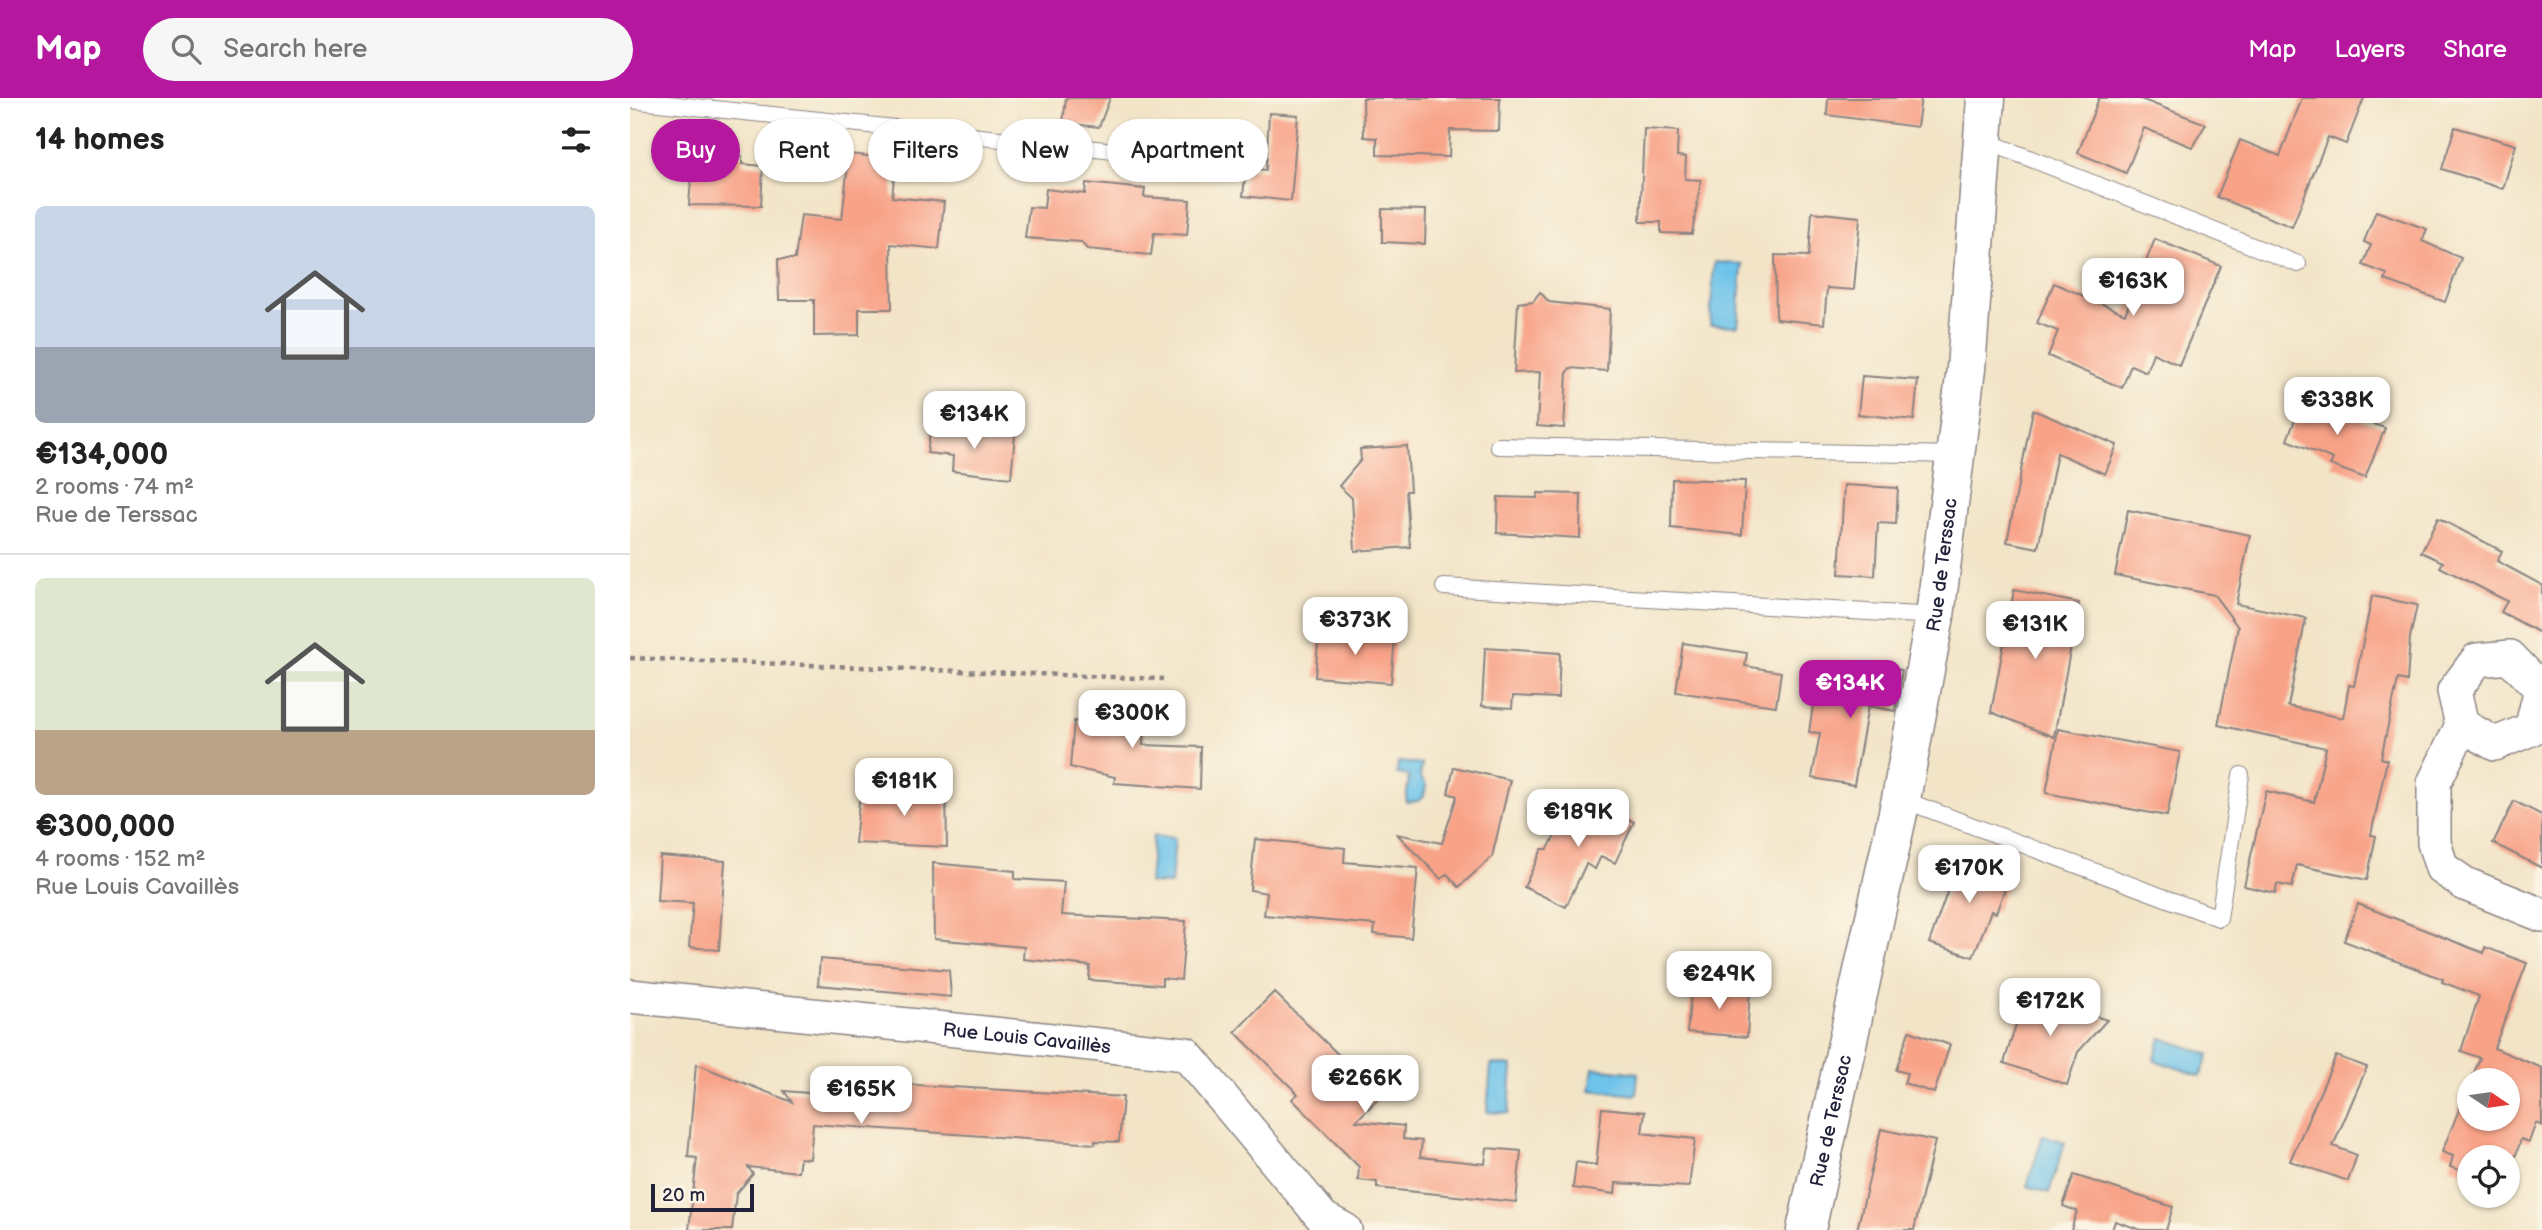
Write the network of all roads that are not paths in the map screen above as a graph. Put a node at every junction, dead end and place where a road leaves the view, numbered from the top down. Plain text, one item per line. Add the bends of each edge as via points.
1 (1986, 98) edge
2 (630, 100) edge
3 (1983, 139) junction
4 (1107, 150) edge
5 (2298, 264) dead end
6 (1497, 446) dead end
7 (1957, 455) junction
8 (1444, 587) dead end
9 (1935, 616) junction
10 (2462, 725) dead end
11 (2241, 775) dead end
12 (1901, 799) junction
13 (2542, 915) edge
14 (630, 996) edge
15 (1345, 1230) edge
16 (1806, 1230) edge

1 - 3 street, Rue de Terssac
2 - 4 lane
3 - 5 lane
3 - 7 street, Rue de Terssac
6 - 7 lane
7 - 9 street, Rue de Terssac
8 - 9 lane
9 - 12 street, Rue de Terssac
10 - 13 street via 2434,783 2434,842 2442,868 2465,884
11 - 12 lane via 2219,918
12 - 16 street, Rue de Terssac
14 - 15 street, Rue Louis Cavaillès via 1185,1054 1323,1218

